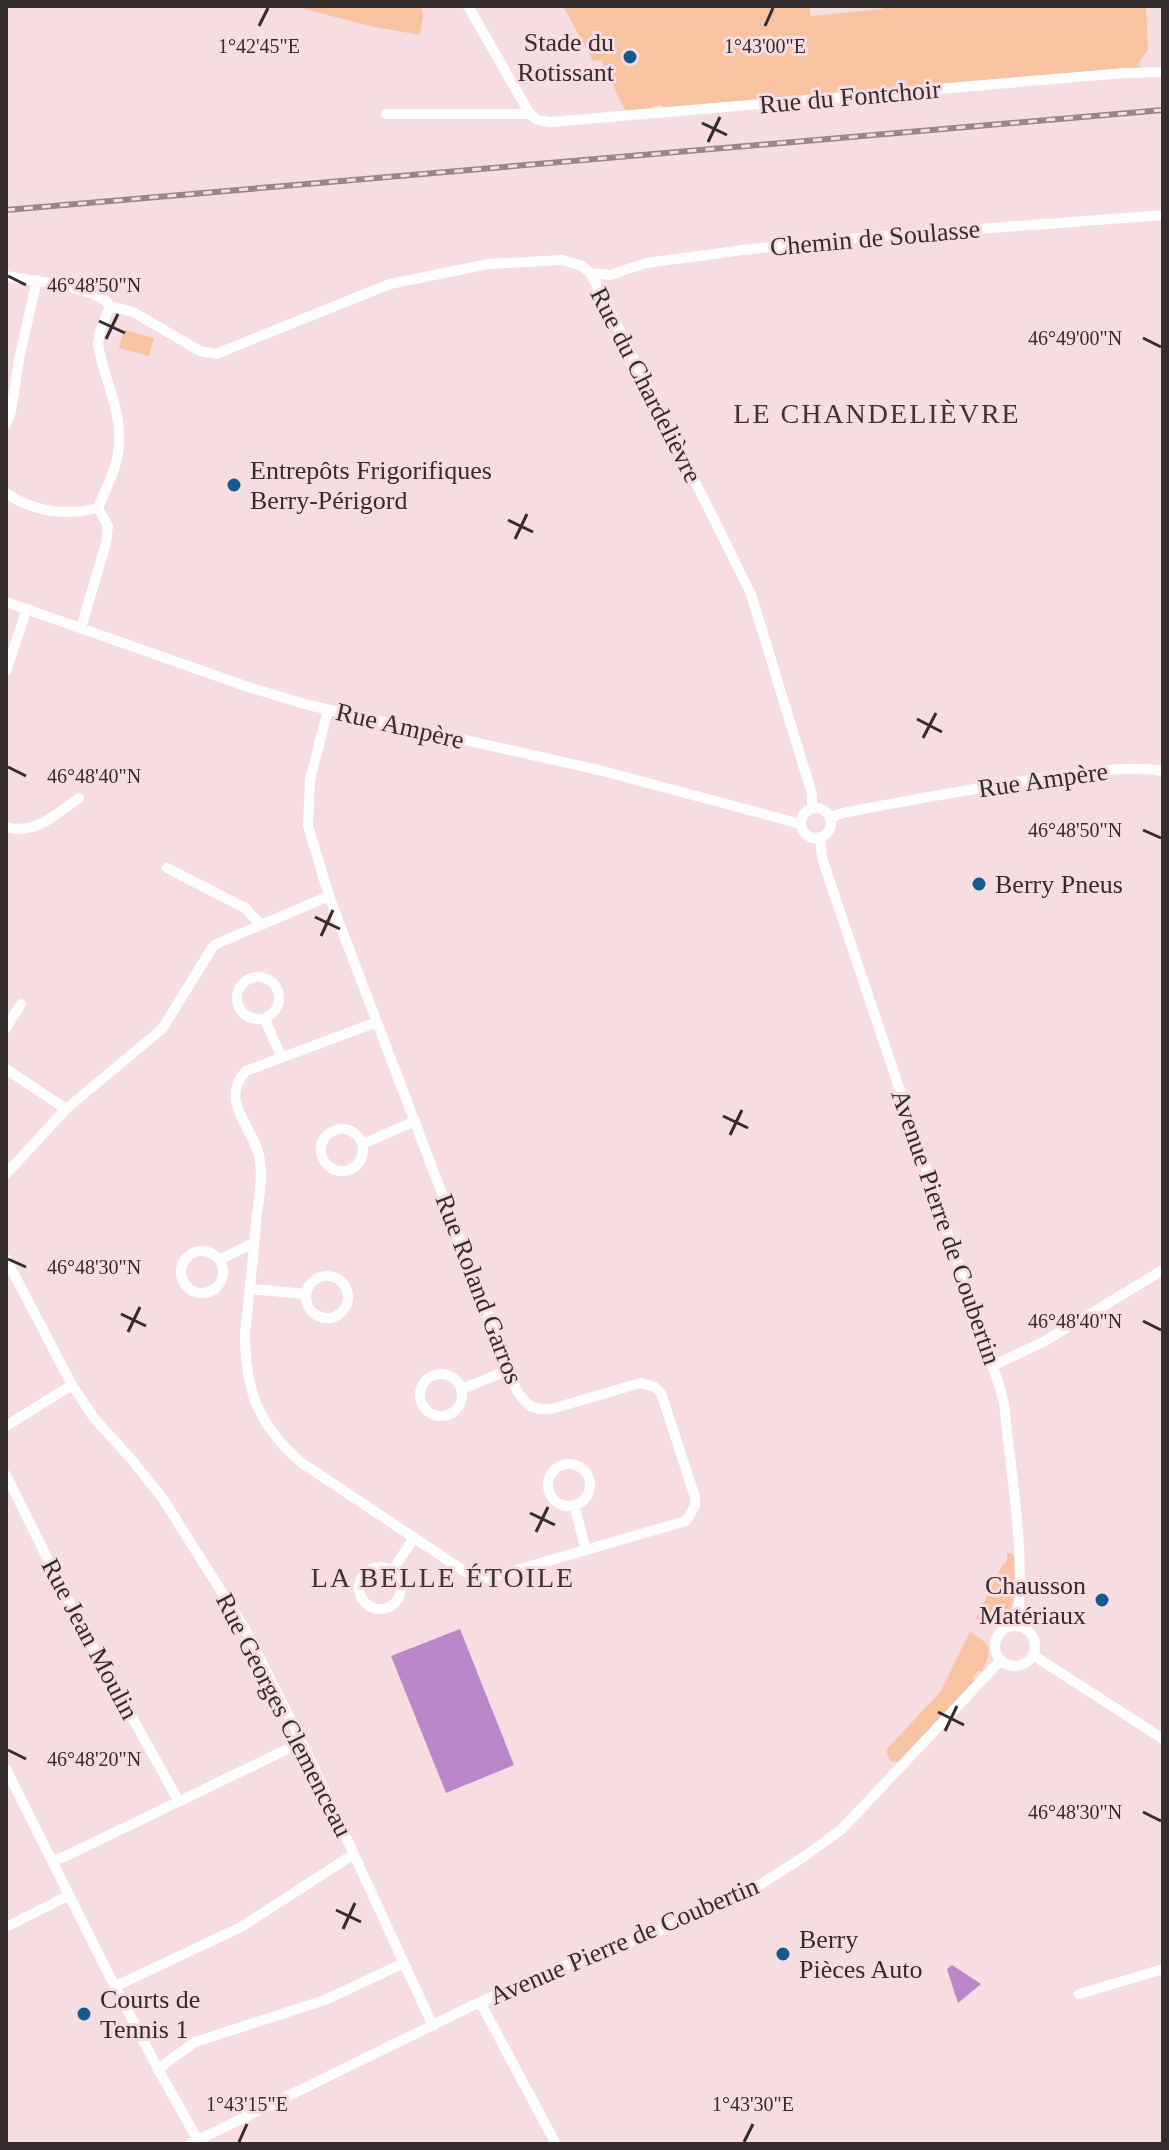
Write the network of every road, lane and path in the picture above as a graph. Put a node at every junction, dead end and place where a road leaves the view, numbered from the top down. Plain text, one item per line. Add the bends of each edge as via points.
1 (468, 6) edge
2 (1163, 72) edge
3 (386, 114) dead end
4 (534, 117) junction
5 (1163, 215) edge
6 (590, 273) junction
7 (6, 276) edge
8 (37, 280) junction
9 (110, 306) junction
10 (6, 424) edge
11 (6, 493) edge
12 (98, 508) junction
13 (6, 602) edge
14 (27, 609) junction
15 (81, 628) junction
16 (6, 671) edge
17 (328, 710) junction
18 (1163, 771) edge
19 (79, 798) dead end
20 (812, 808) junction
21 (831, 819) junction
22 (801, 824) junction
23 (6, 827) edge
24 (820, 838) junction
25 (167, 868) dead end
26 (329, 896) junction
27 (261, 925) junction
28 (21, 1004) dead end
29 (264, 1018) junction
30 (377, 1022) junction
31 (6, 1028) edge
32 (282, 1058) junction
33 (6, 1069) edge
34 (66, 1109) junction
35 (415, 1121) junction
36 (363, 1144) junction
37 (6, 1174) edge
38 (254, 1243) junction
39 (6, 1259) edge
40 (219, 1260) junction
41 (1163, 1270) edge
42 (250, 1289) junction
43 (306, 1294) junction
44 (992, 1366) junction
45 (509, 1370) junction
46 (72, 1385) junction
47 (462, 1389) junction
48 (6, 1426) edge
49 (6, 1475) edge
50 (574, 1505) junction
51 (414, 1538) junction
52 (586, 1550) junction
53 (392, 1571) junction
54 (1017, 1626) junction
55 (1033, 1655) junction
56 (1001, 1660) junction
57 (1163, 1739) edge
58 (302, 1742) junction
59 (6, 1769) edge
60 (178, 1800) junction
61 (354, 1854) junction
62 (52, 1861) junction
63 (70, 1895) junction
64 (6, 1927) edge
65 (404, 1963) junction
66 (1163, 1969) edge
67 (116, 1986) junction
68 (1079, 1994) dead end
69 (480, 2002) junction
70 (433, 2026) junction
71 (158, 2069) junction
72 (196, 2143) edge
73 (556, 2144) edge

1 - 4 street
2 - 4 street, Rue du Fontchoir via 550,122
3 - 4 street, Rue du Fontchoir
5 - 6 street, Chemin de Soulasse via 860,238 646,263 610,275
6 - 9 street, Rue du Chardelièvre via 563,260 489,264 390,284 216,354 200,351 133,312
6 - 20 street, Rue du Chardelièvre via 751,594
7 - 8 street, Rue du Chardelièvre
8 - 9 street, Rue du Chardelièvre via 91,293
8 - 10 street
9 - 12 street via 98,344 120,444
11 - 12 street via 46,511
12 - 15 street via 108,526 106,543
13 - 14 street, Rue Ampère
14 - 15 street, Rue Ampère
14 - 16 street
15 - 17 street, Rue Ampère
17 - 22 street, Rue Ampère via 599,770
17 - 26 street, Rue Roland Garros via 310,780 308,826
18 - 21 street, Rue Ampère via 1116,769 994,785
19 - 23 street via 37,827
20 - 21 street via 826,811
20 - 22 street
21 - 24 street via 828,833
22 - 24 street via 810,837
24 - 44 street, Avenue Pierre de Coubertin via 822,858
25 - 27 street via 245,908
26 - 27 street
26 - 30 street, Rue Roland Garros
27 - 34 street via 214,945 162,1029
28 - 31 street
29 - 29 street via 275,1012 279,992 271,980 252,977 241,986 237,1001 250,1018
29 - 32 street
30 - 32 street, Rue Roland Garros
30 - 35 street, Rue Roland Garros
32 - 38 street, Rue Roland Garros via 246,1071 235,1092 260,1159
33 - 34 street
34 - 37 street
35 - 36 street
35 - 45 street, Rue Roland Garros
36 - 36 street via 354,1132 336,1129 324,1138 321,1153 334,1170 348,1170 362,1158
38 - 40 street
38 - 42 street, Rue Roland Garros
39 - 46 street, Rue Georges Clemenceau
40 - 40 street via 208,1252 190,1254 181,1268 183,1282 200,1294 212,1291 223,1274
41 - 44 street via 1045,1341
42 - 43 street
42 - 51 street, Rue Roland Garros via 245,1358 261,1419 302,1463
43 - 43 street via 312,1312 326,1318 343,1311 349,1298 345,1284 328,1275 313,1280
44 - 54 street, Avenue Pierre de Coubertin via 1004,1403 1021,1548
45 - 47 street
45 - 52 street, Rue Roland Garros via 526,1404 538,1410 641,1383 661,1393 695,1497 692,1513 686,1521
46 - 48 street
46 - 58 street, Rue Georges Clemenceau via 163,1499 244,1627
47 - 47 street via 454,1378 435,1375 423,1383 420,1398 427,1411 447,1416 461,1403
49 - 60 street, Rue Jean Moulin via 79,1622
50 - 50 street via 585,1499 589,1479 581,1467 563,1464 551,1473 548,1488 561,1505
50 - 52 street
51 - 52 street, Rue Roland Garros via 467,1573 485,1578
51 - 53 street
53 - 53 street via 372,1568 362,1576 358,1591 365,1604 378,1610 396,1603 401,1590
54 - 55 street via 1033,1636
54 - 56 street via 997,1637 995,1649
55 - 56 street via 1018,1666
55 - 57 street
56 - 69 street, Avenue Pierre de Coubertin via 853,1818 805,1856 739,1898
58 - 60 street
58 - 61 street, Rue Georges Clemenceau
59 - 62 street
60 - 62 street
61 - 65 street, Rue Georges Clemenceau
61 - 67 street via 241,1927
62 - 63 street
63 - 64 street
63 - 67 street
65 - 70 street, Rue Georges Clemenceau
65 - 71 street via 325,2000 195,2042
66 - 68 street
67 - 71 street
69 - 70 street, Avenue Pierre de Coubertin
69 - 73 street
70 - 72 street, Avenue Pierre de Coubertin
71 - 72 street

